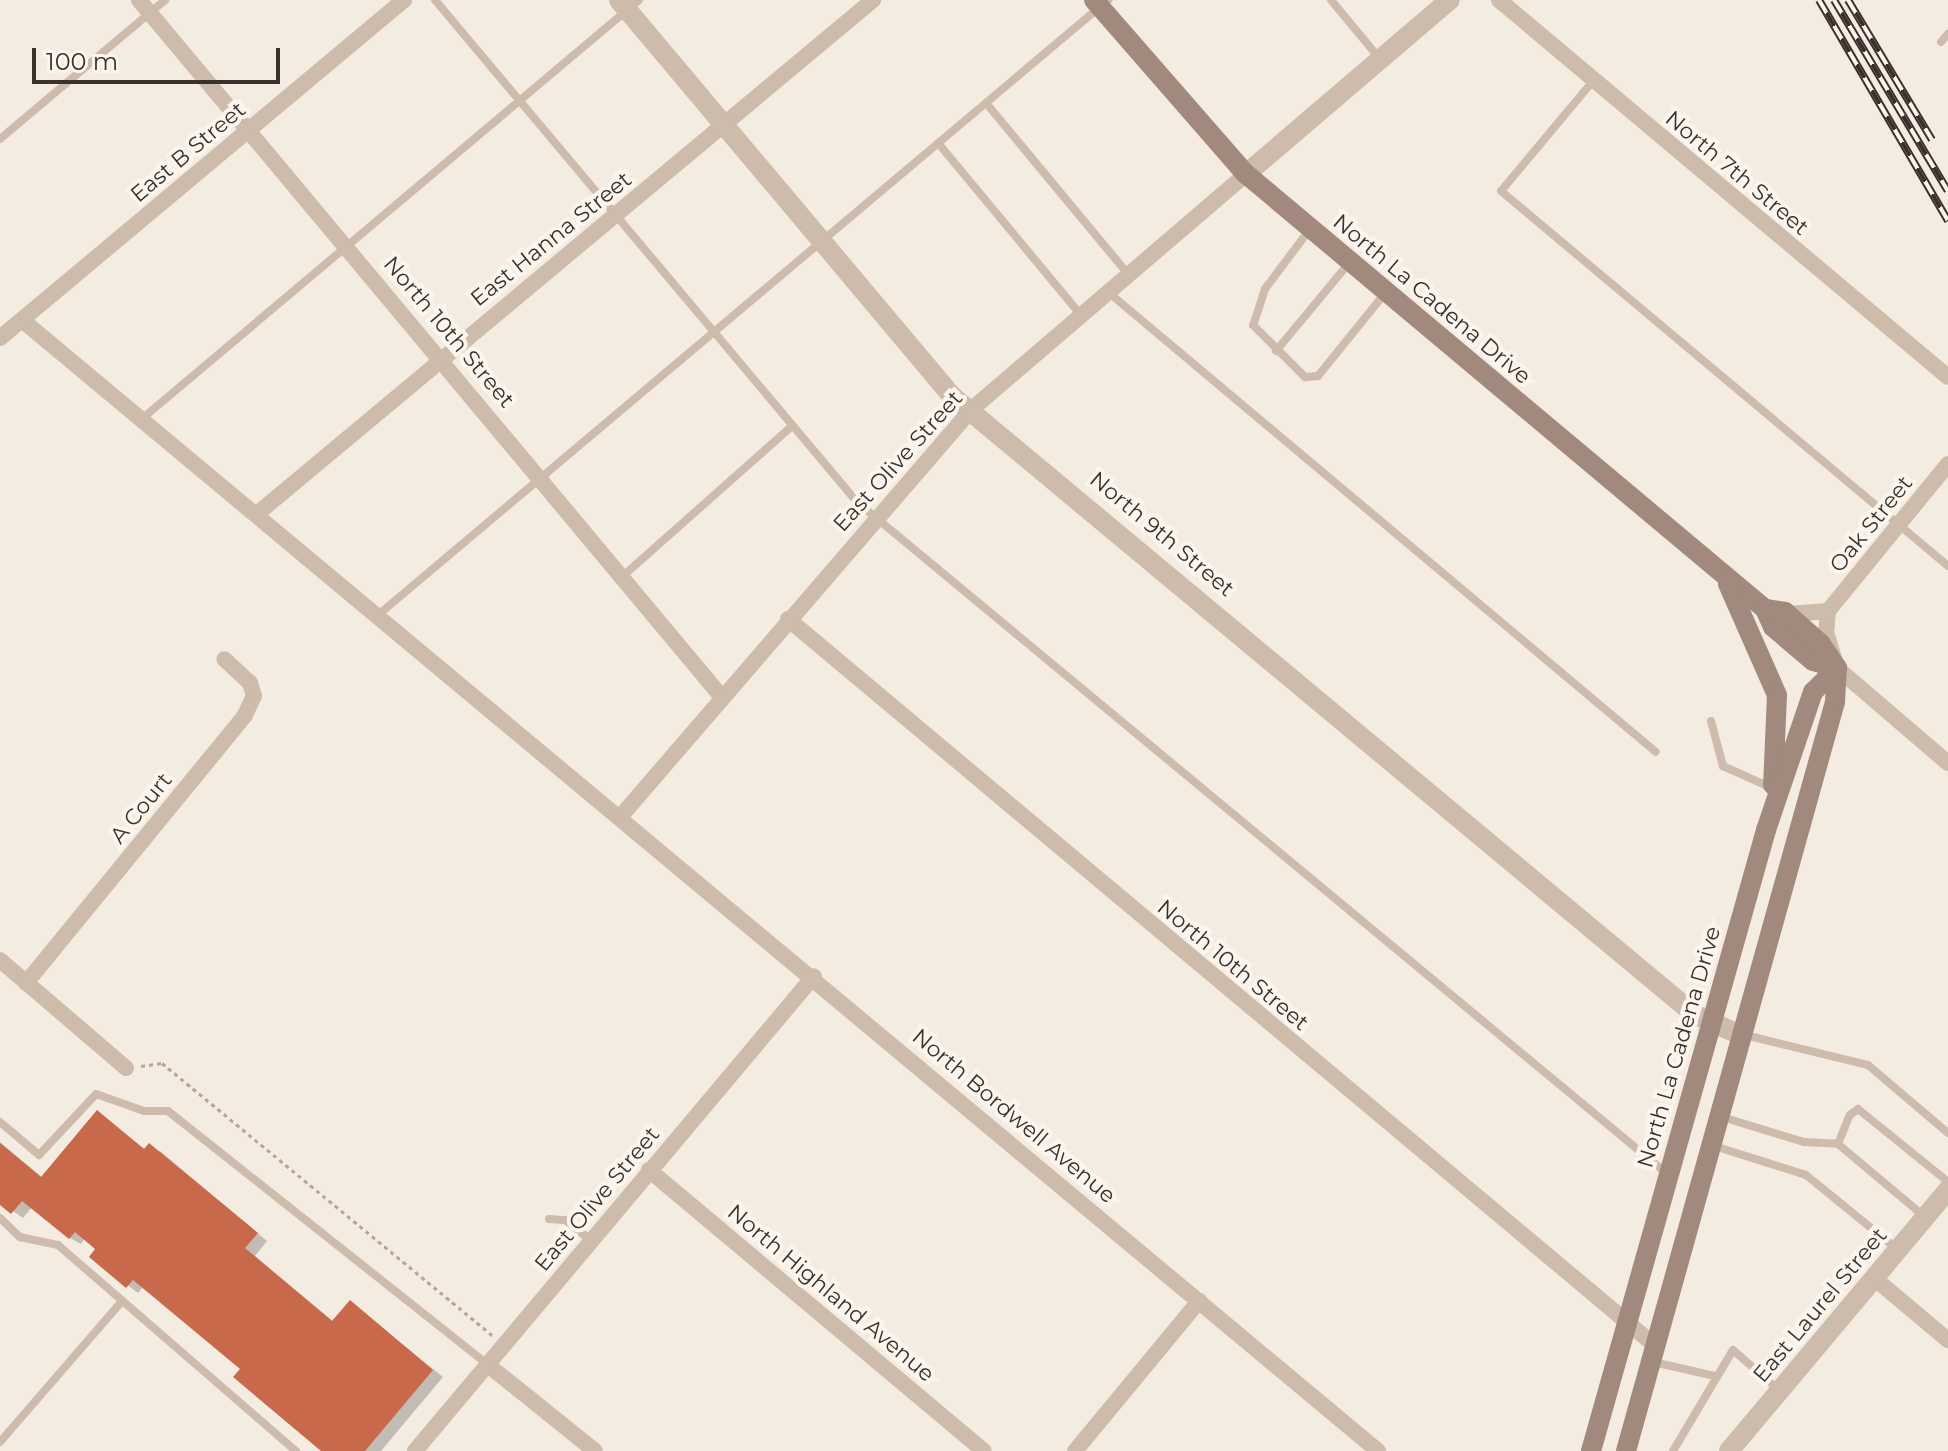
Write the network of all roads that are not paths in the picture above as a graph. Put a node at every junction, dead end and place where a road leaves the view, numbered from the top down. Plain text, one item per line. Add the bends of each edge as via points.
1 (165, 0) edge
2 (404, 0) edge
3 (435, 0) edge
4 (873, 0) edge
5 (1331, 0) edge
6 (1450, 0) edge
7 (1499, 0) edge
8 (1101, 2) edge
9 (629, 3) edge
10 (144, 6) edge
11 (1948, 34) edge
12 (1941, 42) dead end
13 (1380, 59) junction
14 (1593, 81) junction
15 (518, 102) junction
16 (986, 103) junction
17 (725, 126) junction
18 (247, 132) junction
19 (0, 139) edge
20 (938, 143) junction
21 (1246, 174) junction
22 (613, 217) junction
23 (1311, 229) junction
24 (822, 241) junction
25 (347, 246) junction
26 (1350, 262) junction
27 (1127, 273) junction
28 (1108, 292) junction
29 (1386, 292) junction
30 (1081, 315) junction
31 (22, 320) junction
32 (712, 333) junction
33 (0, 338) edge
34 (1276, 351) junction
35 (442, 355) junction
36 (1948, 377) edge
37 (972, 409) junction
38 (144, 417) junction
39 (792, 426) junction
40 (1948, 464) edge
41 (542, 477) junction
42 (258, 513) junction
43 (877, 517) junction
44 (1898, 524) junction
45 (1948, 566) edge
46 (1722, 573) junction
47 (623, 576) junction
48 (1765, 609) junction
49 (1828, 611) junction
50 (1788, 614) junction
51 (378, 615) junction
52 (788, 619) junction
53 (224, 659) dead end
54 (1837, 668) junction
55 (721, 696) junction
56 (1711, 721) dead end
57 (1656, 752) dead end
58 (1948, 763) edge
59 (1773, 788) junction
60 (621, 816) junction
61 (1766, 830) junction
62 (0, 960) edge
63 (814, 976) junction
64 (26, 983) junction
65 (1710, 1027) junction
66 (1740, 1035) junction
67 (126, 1068) road end
68 (1717, 1116) junction
69 (0, 1122) edge
70 (1948, 1133) edge
71 (1838, 1144) junction
72 (1709, 1145) junction
73 (649, 1170) junction
74 (1668, 1175) junction
75 (1948, 1182) edge
76 (1948, 1190) edge
77 (1925, 1217) junction
78 (0, 1218) edge
79 (549, 1219) dead end
80 (591, 1240) junction
81 (1898, 1250) junction
82 (1874, 1278) junction
83 (122, 1301) junction
84 (1199, 1301) junction
85 (1627, 1326) junction
86 (1948, 1340) edge
87 (1650, 1352) junction
88 (488, 1365) junction
89 (1715, 1376) junction
90 (1780, 1391) junction
91 (0, 1442) edge
92 (1736, 1448) edge
93 (296, 1451) edge
94 (415, 1451) edge
95 (595, 1451) edge
96 (984, 1451) edge
97 (1075, 1451) edge
98 (1378, 1451) edge
99 (1591, 1451) edge
100 (1626, 1451) edge
101 (1673, 1451) edge

1 - 10 lane
2 - 18 street, East B Street
3 - 15 lane
4 - 17 street, East Hanna Street
5 - 13 lane
6 - 13 street
7 - 14 street, North 7th Street
8 - 16 lane
8 - 21 main road, North La Cadena Drive
9 - 15 lane
9 - 17 street, North 9th Street
10 - 18 street, North 10th Street
10 - 19 lane
11 - 12 lane
13 - 21 street
14 - 36 street, North 7th Street
14 - 44 lane via 1501,191
15 - 22 lane
15 - 25 lane
16 - 20 lane
16 - 27 lane
17 - 22 street, East Hanna Street
17 - 24 street, North 9th Street
18 - 25 street, North 10th Street
18 - 31 street, East B Street
20 - 24 lane
20 - 30 lane
21 - 23 main road, North La Cadena Drive
21 - 27 street, East Olive Street
22 - 32 lane
22 - 35 street, East Hanna Street
23 - 26 main road, North La Cadena Drive
23 - 34 lane via 1267,284 1253,325
24 - 32 lane
24 - 37 street, North 9th Street via 952,396
25 - 35 street, North 10th Street
25 - 38 lane
26 - 29 main road, North La Cadena Drive
26 - 34 lane
27 - 28 street, East Olive Street
28 - 30 street, East Olive Street
28 - 57 lane
29 - 34 lane via 1318,376 1305,377
29 - 46 main road, North La Cadena Drive
30 - 37 street, East Olive Street
31 - 33 street, East B Street
31 - 38 street, North Bordwell Avenue
32 - 39 lane
32 - 41 lane
35 - 41 street, North 10th Street
35 - 42 street, East Hanna Street
37 - 43 street, East Olive Street
37 - 65 street, North 9th Street
38 - 42 street, North Bordwell Avenue
39 - 43 lane
39 - 47 lane
40 - 44 street, Oak Street
41 - 47 street, North 10th Street
41 - 51 lane
42 - 51 street, North Bordwell Avenue
43 - 52 street, East Olive Street
43 - 74 lane
44 - 45 lane
44 - 49 street, Oak Street
46 - 48 main road, North La Cadena Drive
46 - 59 main road via 1777,695
47 - 55 street, North 10th Street
48 - 50 main road, North La Cadena Drive
48 - 54 main road, North La Cadena Drive via 1773,627 1813,661
49 - 50 street
49 - 54 street
50 - 54 main road
51 - 60 street, North Bordwell Avenue
52 - 55 street, East Olive Street
52 - 85 street, North 10th Street
53 - 64 street, A Court via 250,683 254,696 245,715
54 - 58 street
54 - 61 main road, North La Cadena Drive via 1813,692
54 - 66 main road via 1835,702
55 - 60 street, East Olive Street
56 - 59 lane via 1723,766
59 - 61 main road
60 - 63 street, North Bordwell Avenue
61 - 65 main road, North La Cadena Drive
62 - 64 street
63 - 73 street, East Olive Street
63 - 84 street, North Bordwell Avenue
64 - 67 street
65 - 66 street, North 9th Street
65 - 74 main road, North La Cadena Drive
66 - 68 main road
66 - 70 lane via 1868,1065
68 - 71 lane via 1804,1142
68 - 72 main road
69 - 88 lane via 39,1155 96,1094 144,1111 168,1111
71 - 75 lane via 1858,1109
71 - 77 lane
72 - 81 lane via 1806,1175
72 - 87 main road
73 - 80 street, East Olive Street
73 - 96 street, North Highland Avenue
74 - 85 main road, North La Cadena Drive
76 - 77 street, East Laurel Street
77 - 81 street, East Laurel Street
78 - 83 lane via 20,1237 58,1245
79 - 80 lane via 565,1220
80 - 88 street, East Olive Street
81 - 82 street, East Laurel Street
82 - 86 street
82 - 90 street, East Laurel Street
83 - 91 lane
83 - 93 lane
84 - 97 street
84 - 98 street, North Bordwell Avenue
85 - 87 street, North 10th Street
85 - 99 main road, North La Cadena Drive
87 - 89 lane
87 - 100 main road
88 - 94 street, East Olive Street
88 - 95 street
89 - 90 lane via 1733,1350
89 - 101 lane
90 - 92 street, East Laurel Street

